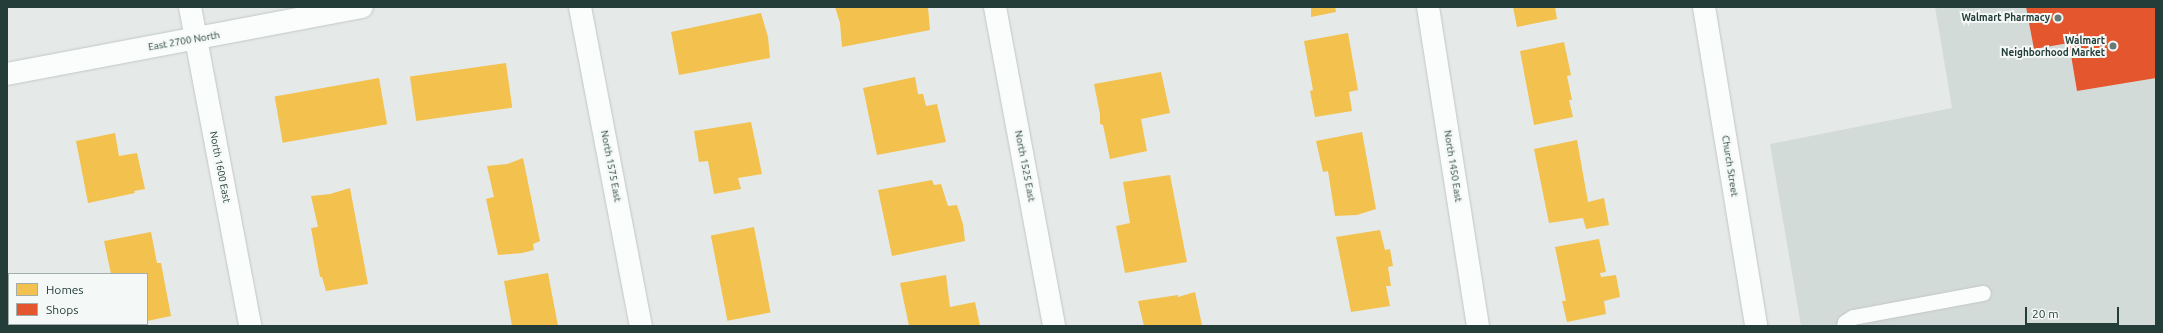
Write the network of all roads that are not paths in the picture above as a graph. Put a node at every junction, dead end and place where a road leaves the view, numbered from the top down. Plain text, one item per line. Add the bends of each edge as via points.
1 (190, 7) edge
2 (362, 7) edge
3 (580, 7) edge
4 (995, 7) edge
5 (1428, 7) edge
6 (1704, 7) edge
7 (195, 39) junction
8 (7, 74) edge
9 (1983, 293) dead end
10 (1848, 321) edge
11 (250, 326) edge
12 (641, 326) edge
13 (1054, 326) edge
14 (1478, 326) edge
15 (1756, 326) edge

1 - 7 street, North 1600 East
2 - 7 street, East 2700 North
3 - 12 street, North 1575 East
4 - 13 street, North 1525 East
5 - 14 street, North 1450 East
6 - 15 street, Church Street
7 - 8 street, East 2700 North
7 - 11 street, North 1600 East
9 - 10 lane

